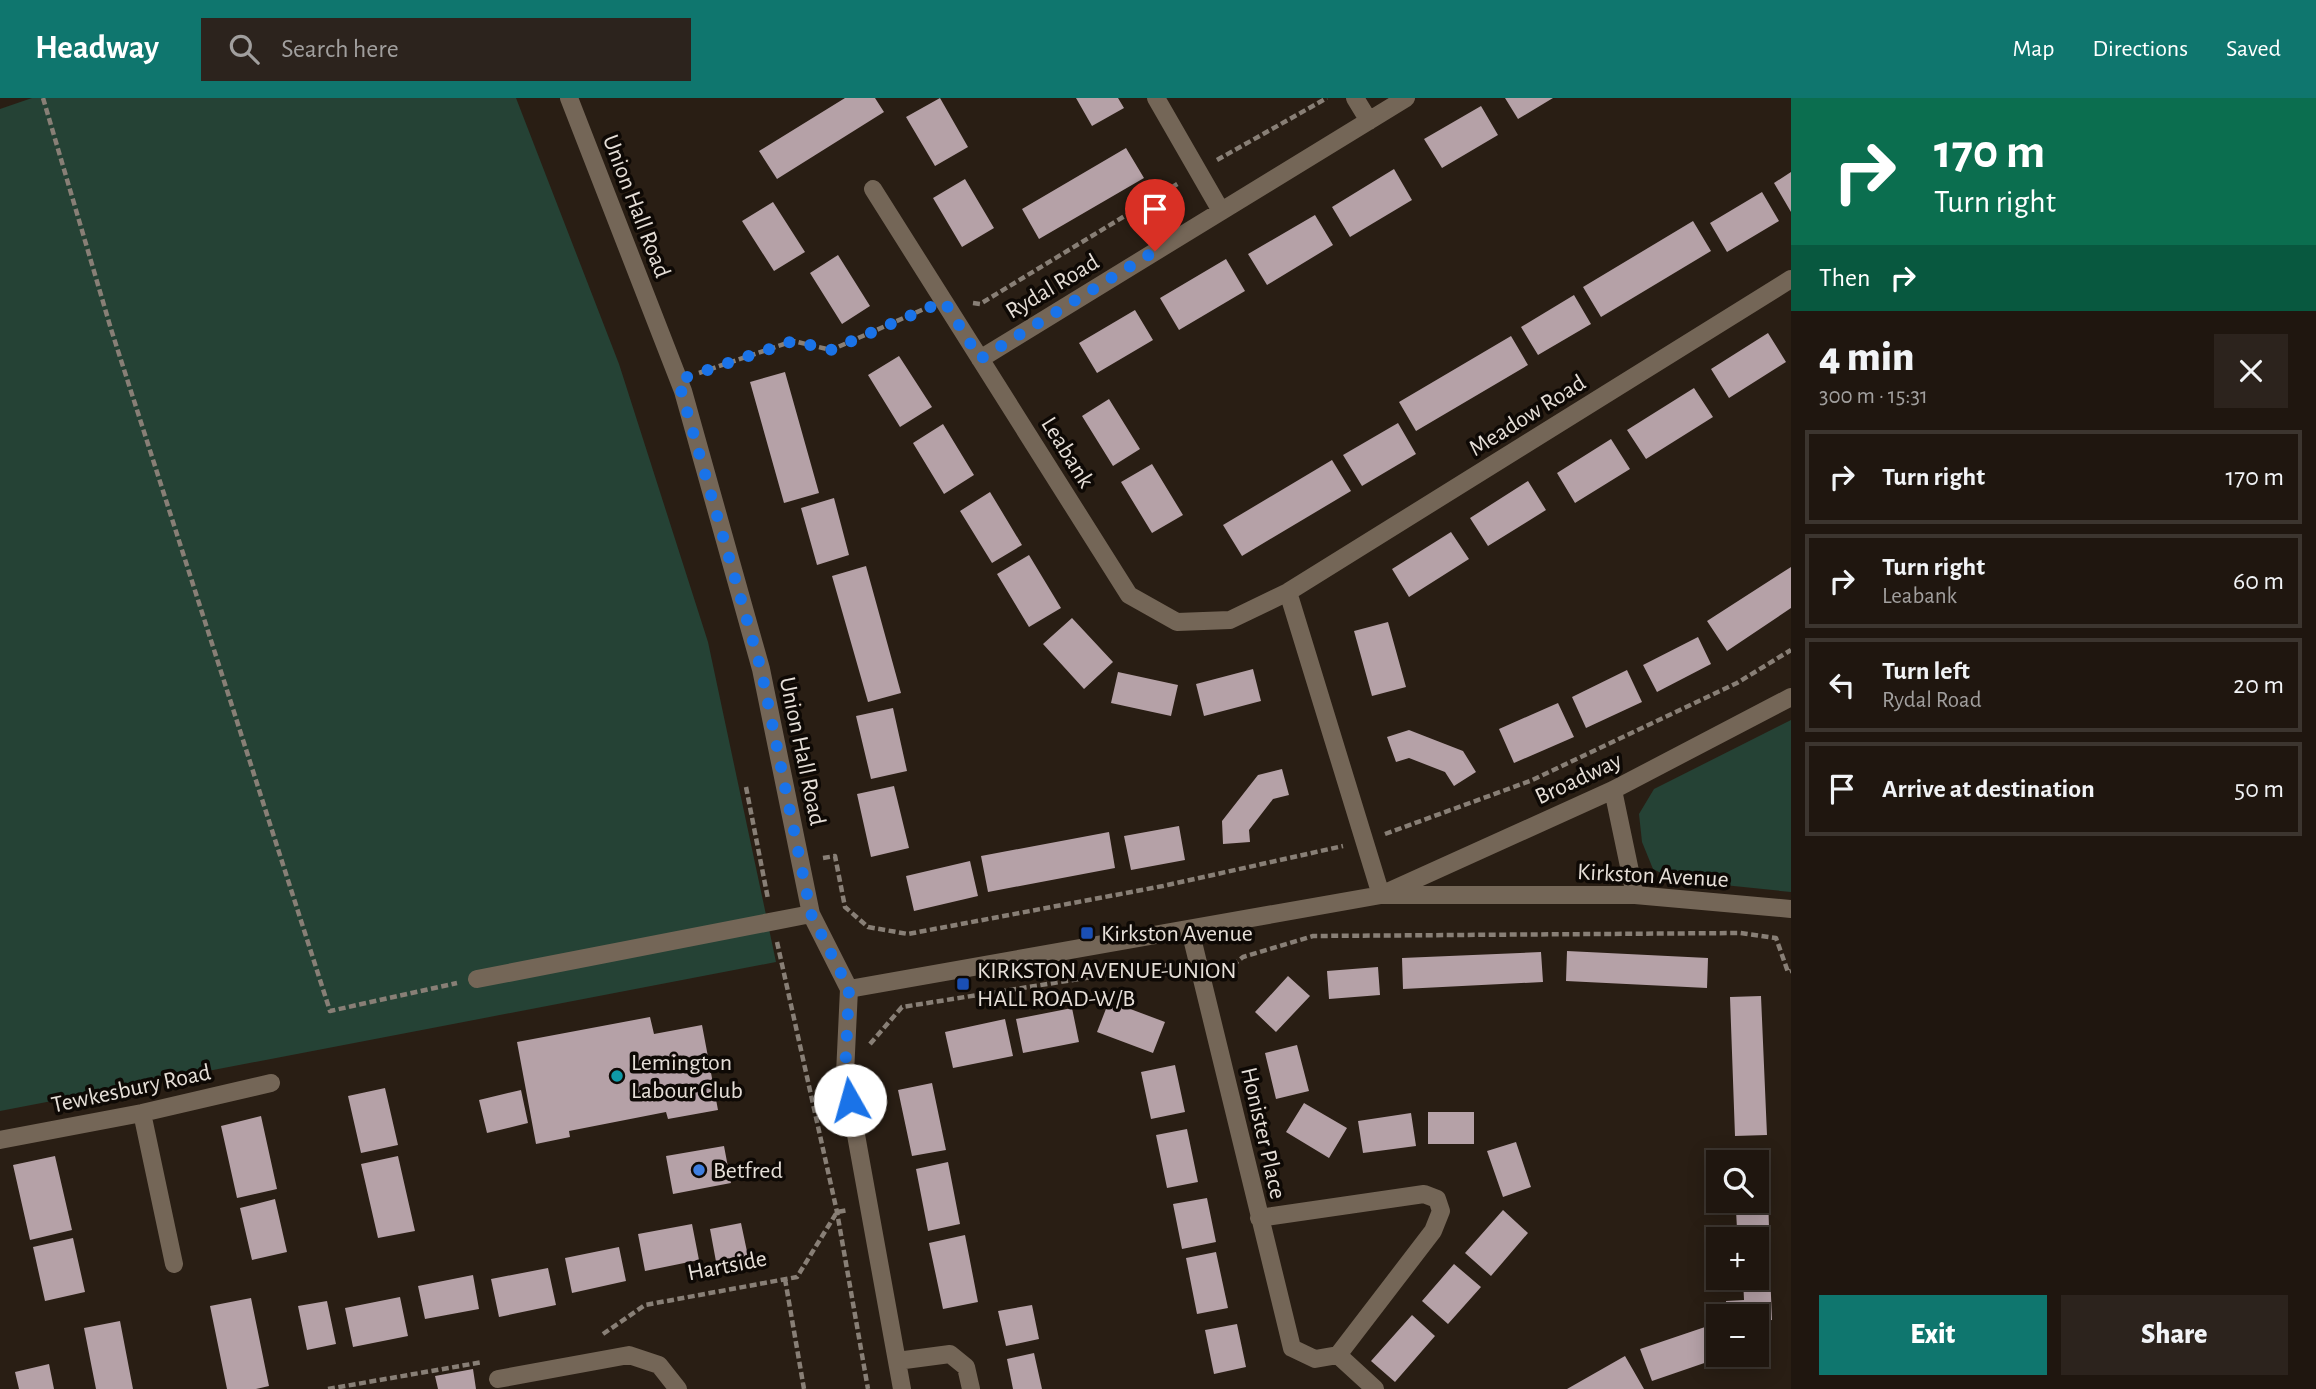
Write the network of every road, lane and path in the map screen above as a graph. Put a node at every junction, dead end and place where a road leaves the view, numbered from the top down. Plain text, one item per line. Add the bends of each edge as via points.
1 (43, 98) edge
2 (569, 98) edge
3 (1156, 98) edge
4 (1327, 98) edge
5 (1355, 98) edge
6 (1406, 98) edge
7 (1369, 121) junction
8 (1198, 171) junction
9 (873, 188) dead end
10 (1221, 211) junction
11 (1791, 279) edge
12 (944, 301) junction
13 (980, 359) junction
14 (678, 380) junction
15 (1288, 592) junction
16 (1791, 650) edge
17 (1791, 697) edge
18 (746, 787) dead end
19 (1612, 790) junction
20 (1366, 841) junction
21 (801, 861) junction
22 (1381, 895) junction
23 (1635, 895) junction
24 (1791, 909) edge
25 (811, 914) junction
26 (773, 923) junction
27 (1190, 930) junction
28 (1791, 971) edge
29 (477, 979) joint
30 (1204, 988) junction
31 (849, 989) junction
32 (845, 1074) junction
33 (271, 1083) dead end
34 (142, 1113) junction
35 (0, 1140) edge
36 (869, 1207) junction
37 (837, 1212) junction
38 (1259, 1218) junction
39 (174, 1264) dead end
40 (785, 1279) junction
41 (1338, 1356) junction
42 (485, 1361) dead end
43 (897, 1361) junction
44 (584, 1363) junction
45 (498, 1379) dead end
46 (540, 1380) edge
47 (328, 1389) edge
48 (678, 1389) edge
49 (804, 1389) edge
50 (868, 1389) edge
51 (902, 1389) edge
52 (971, 1389) edge
53 (1375, 1389) edge

1 - 29 path via 111,329 330,1011
2 - 14 street, Union Hall Road
3 - 8 street
4 - 8 path
5 - 7 street
6 - 7 street, Rydal Road
7 - 10 street, Rydal Road
8 - 10 street
8 - 12 path via 980,304
9 - 12 street, Leabank
10 - 13 street, Rydal Road
11 - 15 street, Meadow Road
12 - 13 street, Leabank
12 - 14 path via 831,350 793,341
13 - 15 street, Leabank via 1129,595 1177,622 1230,620
14 - 21 street, Union Hall Road via 761,669
15 - 20 street
16 - 20 path via 1737,683 1530,781
17 - 19 street, Broadway
18 - 26 path
19 - 22 street, Broadway
19 - 23 street
20 - 21 path via 1163,886 908,934 869,927 845,907 835,856
20 - 22 street
21 - 25 street, Union Hall Road
22 - 23 street, Kirkston Avenue
22 - 27 street, Kirkston Avenue
23 - 24 street, Kirkston Avenue
25 - 26 street
25 - 31 street, Union Hall Road
26 - 29 street
26 - 37 path
27 - 30 street, Honister Place
27 - 31 street, Kirkston Avenue
28 - 30 path via 1776,938 1740,933 1313,936 1243,957
30 - 32 path via 1175,963 902,1007
30 - 38 street, Honister Place
31 - 32 street, Union Hall Road
32 - 36 street, Union Hall Road
33 - 34 street, Tewkesbury Road
34 - 35 street, Tewkesbury Road
34 - 39 street
36 - 37 path
36 - 43 street, Union Hall Road
37 - 40 path, Hartside via 797,1277
37 - 50 path
38 - 41 street, Honister Place via 1292,1348 1315,1359
38 - 41 street via 1424,1194 1437,1199 1441,1211 1433,1231
40 - 44 path, Hartside via 645,1305 590,1343
40 - 49 path
41 - 53 street
42 - 47 path
43 - 51 street, Union Hall Road
43 - 52 street via 950,1354 966,1367
44 - 46 street
44 - 48 street via 629,1354 659,1365
45 - 46 street

